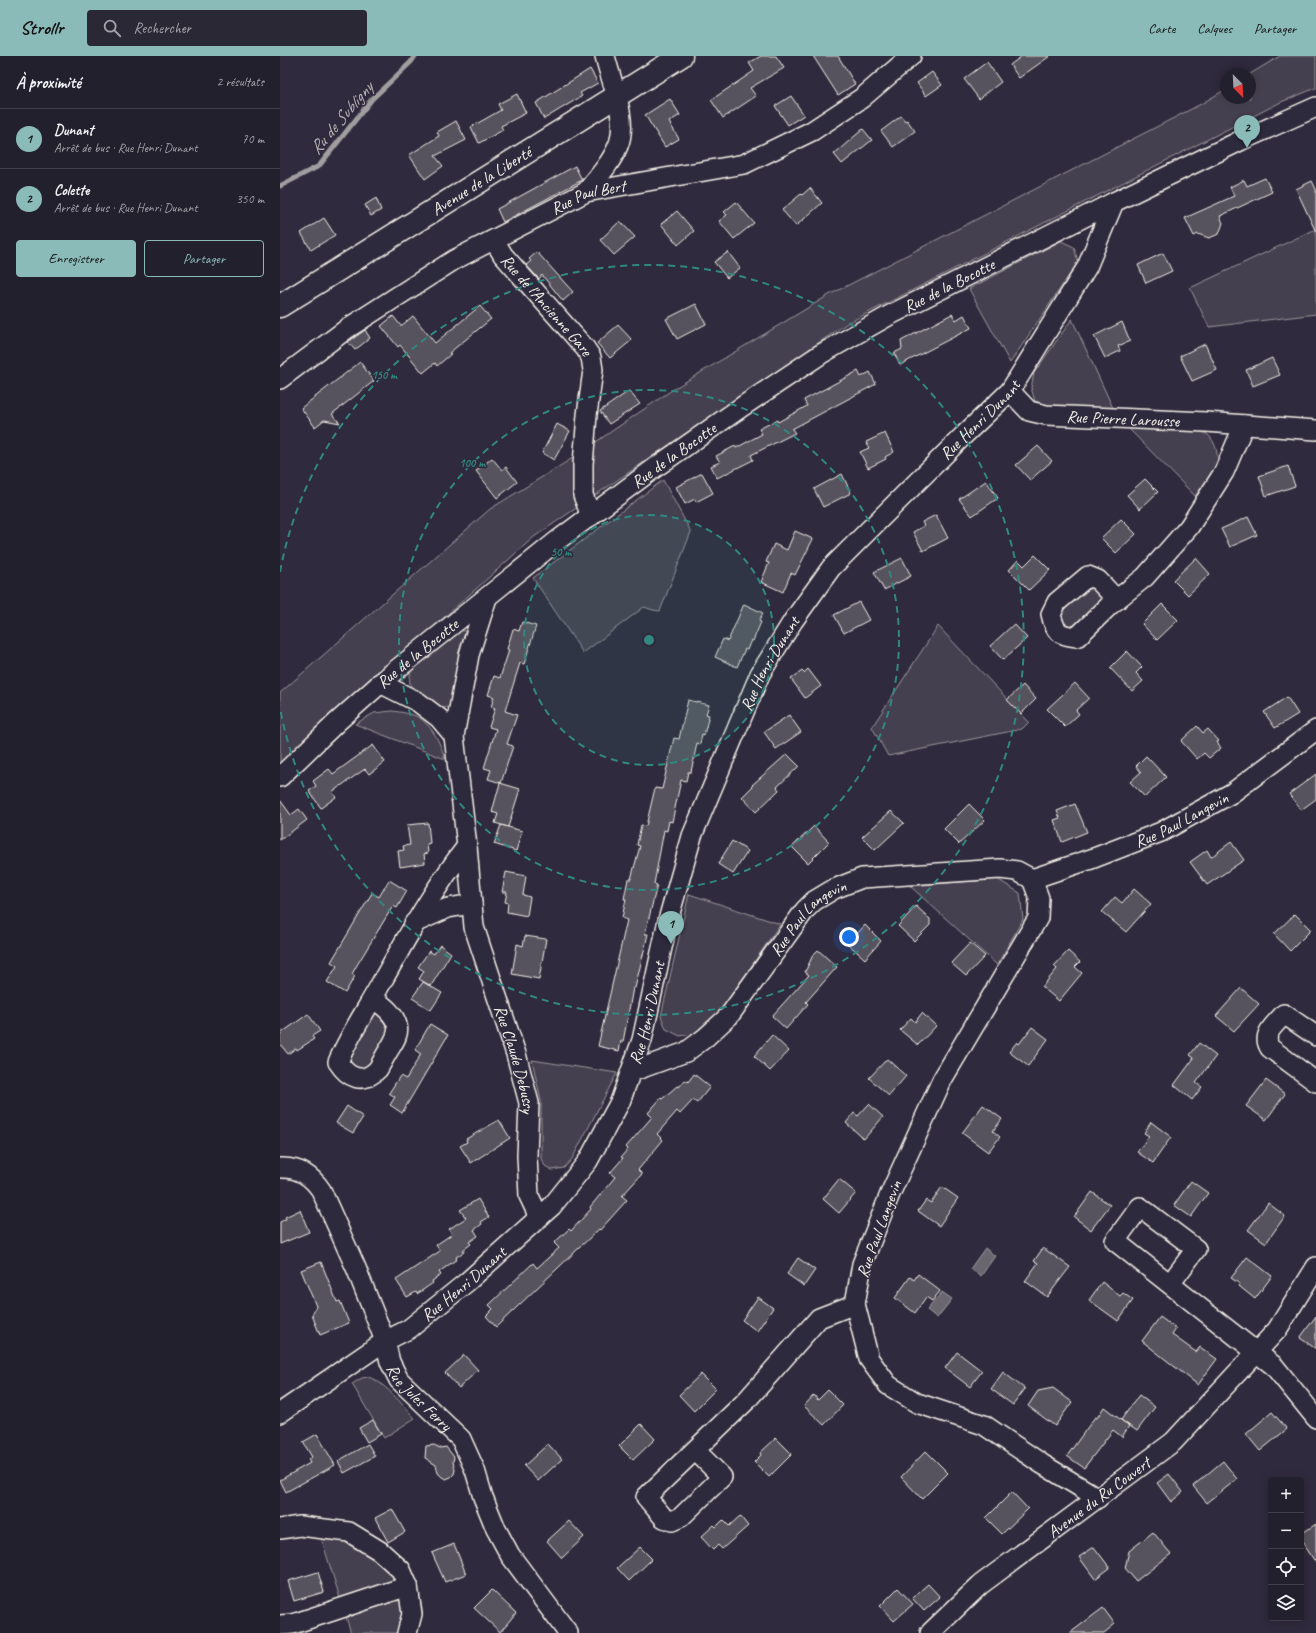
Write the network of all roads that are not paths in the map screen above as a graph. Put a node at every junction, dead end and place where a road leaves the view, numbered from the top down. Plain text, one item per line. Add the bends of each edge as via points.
1 (605, 56) edge
2 (681, 56) edge
3 (911, 56) edge
4 (616, 97) junction
5 (1313, 112) edge
6 (586, 192) junction
7 (1114, 202) junction
8 (494, 240) junction
9 (280, 306) edge
10 (280, 379) edge
11 (1010, 391) junction
12 (1244, 425) junction
13 (1316, 430) edge
14 (591, 516) junction
15 (487, 598) junction
16 (1117, 600) dead end
17 (380, 683) junction
18 (1316, 730) edge
19 (454, 736) junction
20 (280, 777) edge
21 (467, 846) junction
22 (1032, 879) junction
23 (472, 904) junction
24 (414, 923) junction
25 (373, 998) dead end
26 (1316, 1036) edge
27 (631, 1072) junction
28 (1316, 1081) edge
29 (280, 1168) edge
30 (539, 1217) junction
31 (1316, 1267) edge
32 (1170, 1284) dead end
33 (855, 1304) junction
34 (385, 1342) junction
35 (1257, 1351) junction
36 (280, 1413) edge
37 (1316, 1418) edge
38 (695, 1450) dead end
39 (1098, 1498) junction
40 (280, 1529) edge
41 (408, 1586) junction
42 (280, 1625) edge
43 (407, 1633) edge
44 (568, 1633) edge
45 (930, 1633) edge

1 - 4 street
2 - 4 main road, Avenue de la Liberté
3 - 6 street, Rue Paul Bert via 856,102 812,131 744,164
4 - 6 street via 622,131 618,145 610,161
4 - 9 main road, Avenue de la Liberté
5 - 7 street via 1242,140
6 - 8 street, Rue Paul Bert
7 - 11 street, Rue Henri Dunant via 1088,267
7 - 14 street, Rue de la Bocotte via 890,315 821,354 737,410
8 - 10 street, Rue Paul Bert via 454,260 348,328
8 - 14 street, Rue de l'Ancienne Gare via 503,256 591,357 593,370 586,415 583,464 584,495
11 - 12 street, Rue Pierre Larousse via 1029,411 1046,415
11 - 27 street, Rue Henri Dunant via 831,568 793,621 760,674 692,836 668,920 642,1040
12 - 13 street, Rue Pierre Larousse
12 - 16 street via 1224,472 1189,527 1145,577
14 - 15 street, Rue de la Bocotte
15 - 17 street, Rue de la Bocotte
15 - 19 street, Rue Claude Debussy via 468,655
17 - 19 street via 418,702 439,718
17 - 20 street, Rue de la Bocotte
18 - 22 street, Rue Paul Langevin via 1232,793 1161,832
19 - 21 street, Rue Claude Debussy
21 - 23 street, Rue Claude Debussy
21 - 24 street
22 - 27 street, Rue Paul Langevin via 1017,871 1000,869 862,878 834,889 814,901 805,910 729,1016 705,1038 686,1052
22 - 33 street, Rue Paul Langevin via 1039,898 1038,918 942,1080 890,1194 862,1264
23 - 24 street via 448,908
23 - 30 street, Rue Claude Debussy via 474,927 516,1054 529,1103 529,1196
24 - 25 street
26 - 28 street via 1284,1014 1267,1034 1266,1042 1270,1048
27 - 30 street, Rue Henri Dunant via 620,1102 588,1161 552,1206
29 - 34 street, Rue Jules Ferry via 295,1168 315,1180 356,1268
30 - 34 street, Rue Henri Dunant via 467,1282 409,1329
31 - 35 street, Avenue du Ru Couvert via 1277,1330
32 - 35 street
33 - 38 street via 818,1318 746,1401
33 - 39 street, Rue Paul Langevin via 869,1359 888,1385 916,1403 984,1424
34 - 36 street, Rue Henri Dunant
34 - 44 street, Rue Jules Ferry via 390,1362 399,1380 461,1440 475,1470 496,1529 510,1556
35 - 37 street via 1274,1366
35 - 39 street, Avenue du Ru Couvert via 1173,1442
39 - 45 street, Avenue du Ru Couvert via 980,1585
40 - 41 street via 300,1526 349,1532 380,1551 401,1570
41 - 42 street via 294,1624
41 - 43 street via 412,1614

